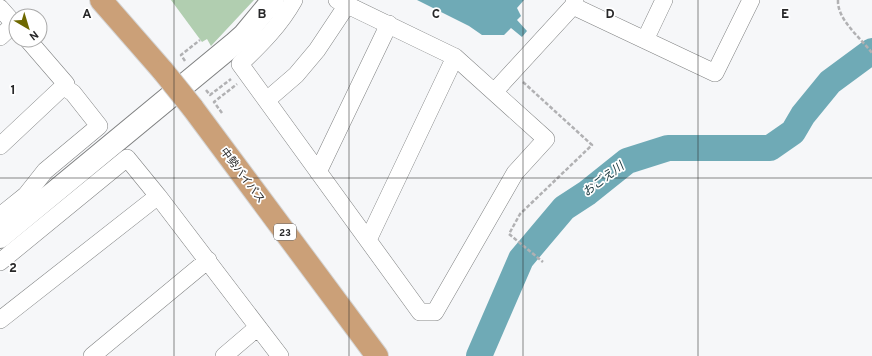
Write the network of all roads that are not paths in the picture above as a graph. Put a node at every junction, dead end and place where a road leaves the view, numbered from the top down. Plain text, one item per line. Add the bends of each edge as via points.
1 (101, 0) edge
2 (273, 0) edge
3 (294, 0) edge
4 (664, 0) edge
5 (750, 0) edge
6 (342, 2) edge
7 (574, 3) edge
8 (0, 8) edge
9 (8, 17) edge
10 (389, 24) junction
11 (8, 31) edge
12 (0, 38) edge
13 (645, 40) junction
14 (35, 48) edge
15 (455, 57) junction
16 (63, 86) junction
17 (494, 92) junction
18 (266, 100) junction
19 (0, 146) edge
20 (318, 172) junction
21 (158, 196) junction
22 (0, 216) edge
23 (0, 237) edge
24 (368, 240) junction
25 (208, 260) junction
26 (0, 262) edge
27 (0, 320) edge
28 (258, 327) junction
29 (92, 356) edge
30 (224, 356) edge
31 (280, 356) edge
32 (377, 356) edge

1 - 32 highway, 中勢バイパス / 23, bridge via 192,107
2 - 23 street via 239,39
3 - 18 street via 281,22 240,64
4 - 13 street
5 - 13 street via 715,74
6 - 10 street
6 - 18 street via 317,50 296,75
7 - 13 street
7 - 17 street
8 - 9 street
10 - 15 street
10 - 20 street
11 - 12 street
14 - 16 street via 66,84
15 - 17 street
15 - 24 street
16 - 19 street
16 - 22 street via 73,93 99,126 45,171 26,195
17 - 24 street via 546,139 515,173 435,312 420,312
18 - 20 street
20 - 24 street
21 - 25 street
21 - 26 street via 127,158
21 - 27 street
25 - 28 street
25 - 29 street
28 - 30 street
28 - 31 street

